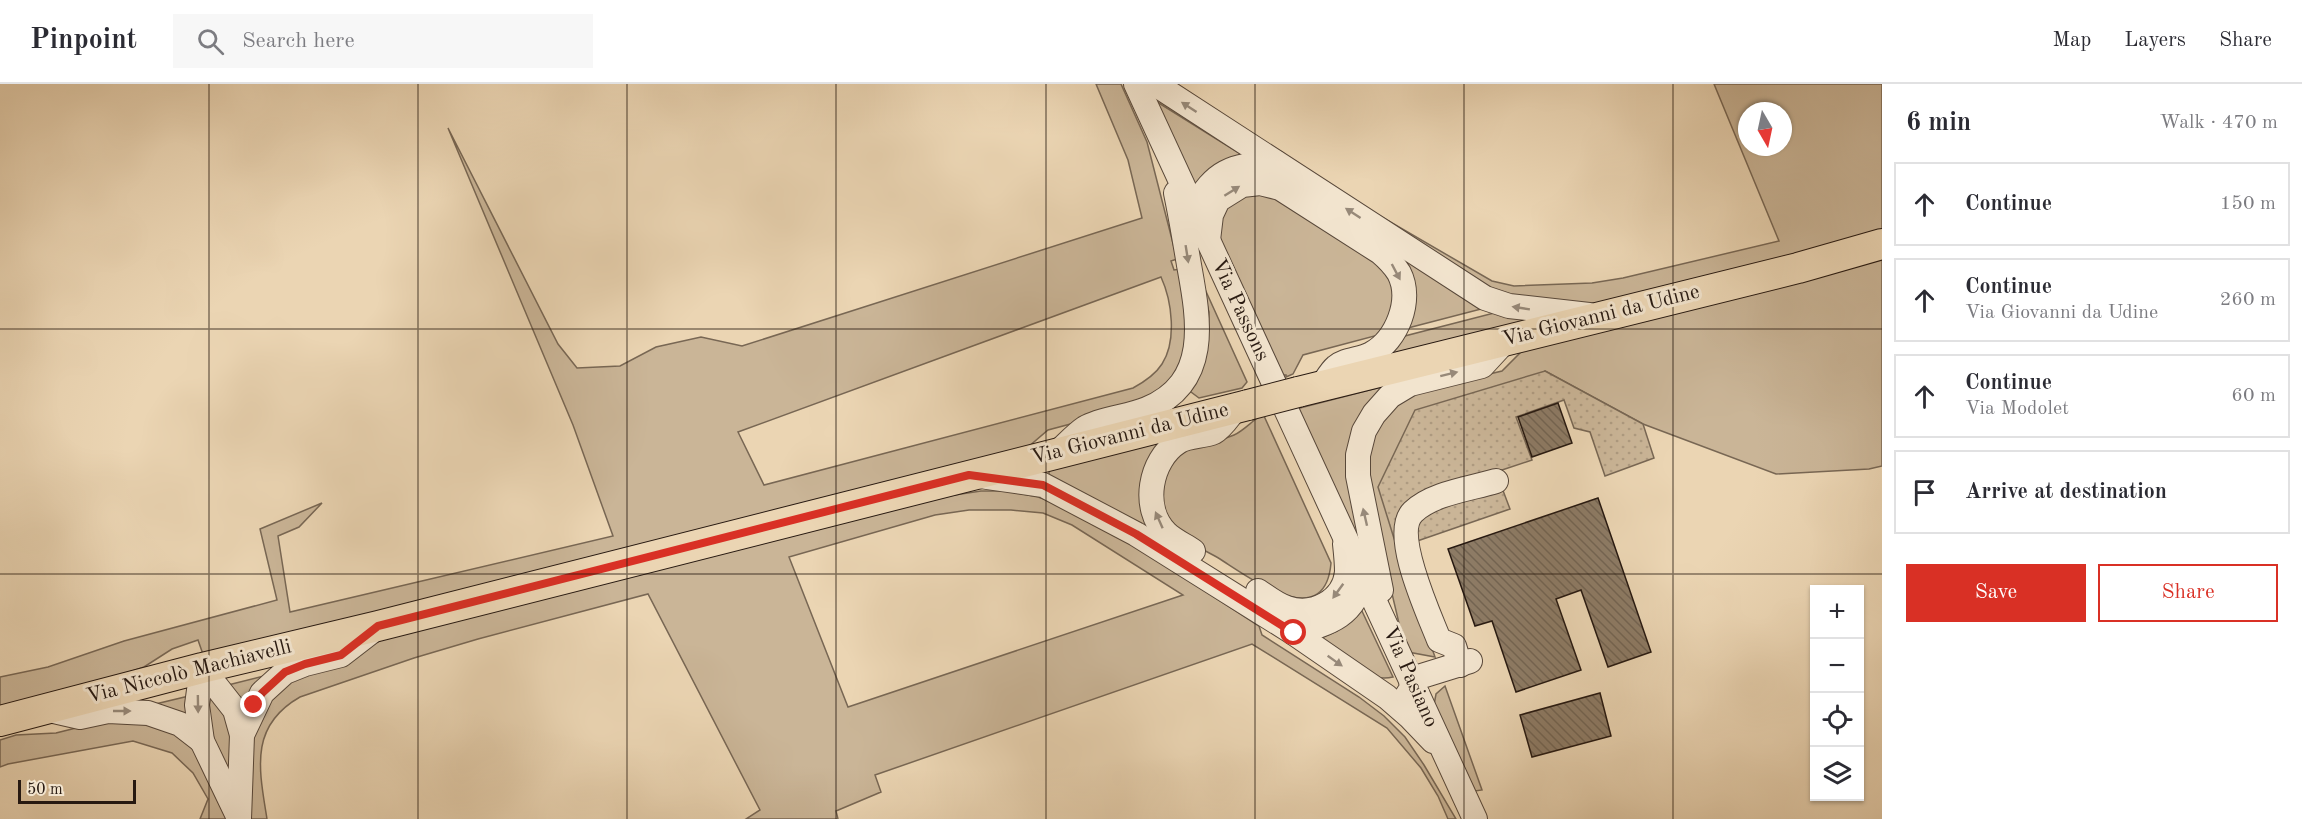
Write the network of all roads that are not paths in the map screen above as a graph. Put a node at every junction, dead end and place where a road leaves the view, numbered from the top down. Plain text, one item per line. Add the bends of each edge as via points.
1 (1136, 84) edge
2 (1155, 84) edge
3 (1169, 155) junction
4 (1275, 162) junction
5 (1193, 210) junction
6 (1208, 240) junction
7 (1882, 244) edge
8 (1600, 316) junction
9 (1506, 340) junction
10 (1310, 389) junction
11 (1242, 406) junction
12 (1058, 452) junction
13 (969, 475) junction
14 (1496, 481) dead end
15 (1345, 535) junction
16 (1364, 575) junction
17 (378, 626) junction
18 (1294, 633) junction
19 (1392, 636) junction
20 (202, 668) junction
21 (1412, 679) junction
22 (1387, 697) junction
23 (44, 709) junction
24 (0, 721) edge
25 (242, 735) junction
26 (202, 741) junction
27 (1445, 754) junction
28 (238, 817) edge
29 (1475, 819) edge

1 - 3 street, Via Passons
4 -> 2 street
3 - 5 street, Via Passons
3 -> 12 street via 1197,305 1197,349 1192,364 1167,397 1148,409 1086,427
4 - 5 street via 1242,167 1216,177
8 -> 4 street via 1534,310 1485,298
5 - 6 street, Via Passons
6 -> 10 street via 1211,215 1218,200 1242,185 1260,183 1280,188 1380,252 1399,274 1403,303 1393,336 1371,354 1336,366
6 - 15 street, Via Passons
7 - 8 main road, Via Giovanni da Udine
8 - 9 main road, Via Giovanni da Udine
9 - 10 main road, Via Giovanni da Udine
19 -> 9 street via 1358,476 1364,431 1390,396 1410,384 1482,366
10 - 11 main road, Via Giovanni da Udine, bridge
11 - 12 main road, Via Giovanni da Udine
15 -> 11 street via 1344,583 1328,604 1303,611 1284,607 1167,534 1159,524 1151,497 1157,464 1166,451 1180,440 1216,431
12 - 13 main road, Via Giovanni da Udine
13 - 17 main road, Via Giovanni da Udine
13 - 18 street via 1043,485 1136,534
14 - 21 street via 1427,502 1411,514 1406,525 1407,552 1439,640 1454,646 1465,663
15 - 16 street, Via Pasiano
16 - 18 street via 1360,592 1346,612 1319,627
16 - 19 street, Via Pasiano
17 - 20 main road, Via Niccolò Machiavelli
17 - 25 street via 341,655 285,672 262,693
18 -> 22 street
19 - 21 street, Via Pasiano
20 - 23 main road, Via Niccolò Machiavelli
20 - 25 street via 235,710
20 -> 26 street via 197,705
21 - 22 street via 1406,696
21 - 27 street, Via Pasiano
22 - 27 street
23 - 24 main road, Via Niccolò Machiavelli
23 -> 26 street via 80,717 108,711 148,714 180,724
25 - 28 street
26 - 28 street
27 - 29 street, Via Pasiano

